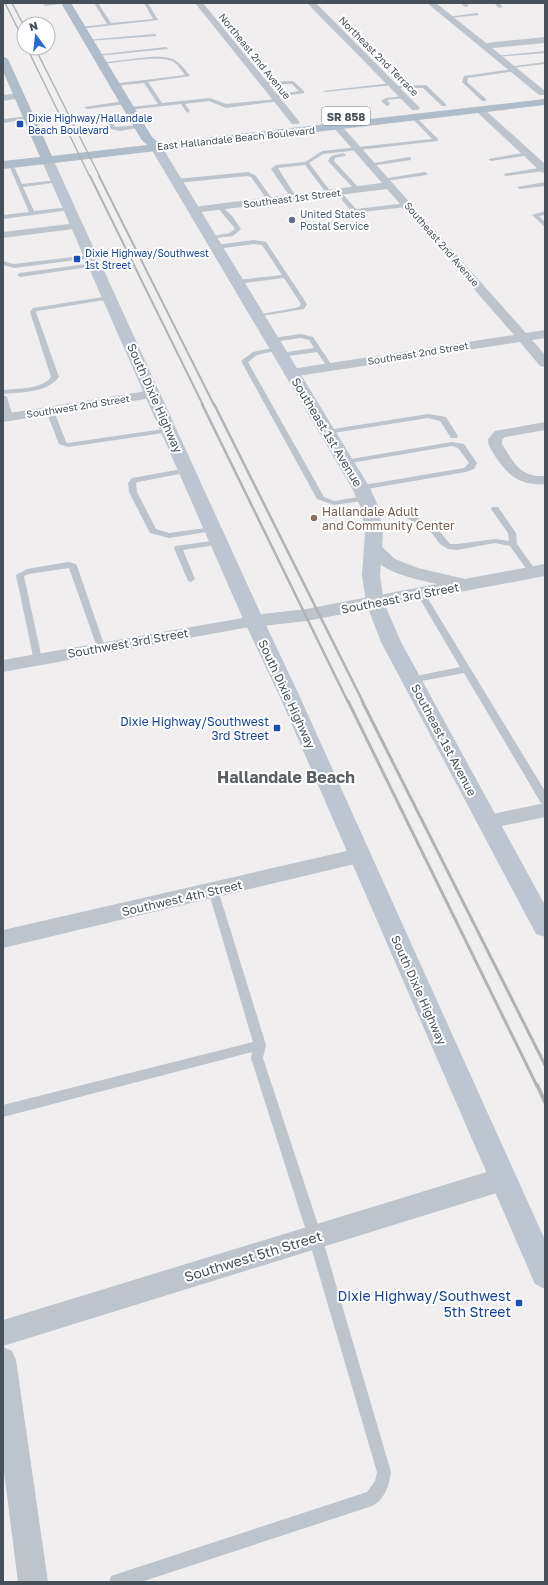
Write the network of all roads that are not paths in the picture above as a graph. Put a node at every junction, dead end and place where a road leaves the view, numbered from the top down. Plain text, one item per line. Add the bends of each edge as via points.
1 (66, 3) edge
2 (96, 3) edge
3 (146, 3) edge
4 (199, 3) edge
5 (311, 3) edge
6 (432, 3) edge
7 (437, 3) edge
8 (496, 3) edge
9 (45, 5) dead end
10 (501, 7) dead end
11 (477, 14) dead end
12 (449, 17) junction
13 (110, 25) junction
14 (81, 28) junction
15 (155, 34) dead end
16 (88, 40) junction
17 (545, 40) edge
18 (485, 46) junction
19 (166, 48) dead end
20 (545, 52) edge
21 (496, 56) junction
22 (3, 59) edge
23 (99, 59) junction
24 (545, 63) edge
25 (511, 69) junction
26 (145, 81) junction
27 (263, 83) junction
28 (114, 85) junction
29 (392, 86) junction
30 (326, 91) dead end
31 (19, 96) junction
32 (544, 96) edge
33 (404, 97) junction
34 (3, 98) edge
35 (275, 99) junction
36 (182, 102) junction
37 (387, 104) dead end
38 (161, 105) junction
39 (482, 105) junction
40 (128, 106) junction
41 (87, 107) dead end
42 (448, 109) junction
43 (186, 111) dead end
44 (414, 113) junction
45 (106, 114) dead end
46 (28, 118) junction
47 (3, 121) edge
48 (295, 122) junction
49 (337, 126) junction
50 (140, 127) junction
51 (152, 143) junction
52 (359, 151) junction
53 (528, 154) junction
54 (45, 155) junction
55 (409, 159) dead end
56 (491, 159) dead end
57 (5, 161) edge
58 (306, 163) junction
59 (371, 164) junction
60 (545, 170) edge
61 (425, 174) dead end
62 (506, 174) dead end
63 (177, 181) junction
64 (56, 182) junction
65 (387, 182) junction
66 (545, 184) edge
67 (21, 186) junction
68 (520, 187) dead end
69 (357, 189) junction
70 (334, 192) junction
71 (293, 197) junction
72 (270, 200) junction
73 (407, 205) junction
74 (220, 207) junction
75 (69, 209) junction
76 (193, 210) junction
77 (354, 211) junction
78 (32, 213) junction
79 (545, 213) edge
80 (327, 215) dead end
81 (3, 217) edge
82 (545, 224) edge
83 (77, 226) junction
84 (3, 235) edge
85 (213, 242) junction
86 (92, 261) junction
87 (3, 262) edge
88 (20, 275) dead end
89 (285, 276) junction
90 (237, 282) junction
91 (109, 298) junction
92 (258, 316) junction
93 (545, 334) edge
94 (523, 337) junction
95 (277, 348) junction
96 (318, 350) junction
97 (545, 363) edge
98 (330, 367) junction
99 (291, 373) junction
100 (3, 392) edge
101 (153, 394) junction
102 (3, 397) edge
103 (50, 410) junction
104 (6, 418) edge
105 (545, 426) edge
106 (170, 430) junction
107 (327, 432) junction
108 (454, 436) dead end
109 (345, 462) junction
110 (187, 470) junction
111 (545, 480) edge
112 (363, 493) junction
113 (495, 509) dead end
114 (371, 516) junction
115 (216, 535) junction
116 (513, 544) junction
117 (374, 549) junction
118 (539, 571) edge
119 (191, 579) dead end
120 (467, 585) junction
121 (421, 594) junction
122 (375, 602) junction
123 (254, 621) junction
124 (101, 648) junction
125 (37, 659) junction
126 (3, 666) edge
127 (466, 669) junction
128 (411, 680) junction
129 (545, 800) edge
130 (545, 810) edge
131 (488, 822) junction
132 (360, 856) junction
133 (213, 890) junction
134 (545, 927) edge
135 (3, 939) edge
136 (260, 1044) junction
137 (3, 1111) edge
138 (503, 1179) junction
139 (315, 1237) junction
140 (545, 1274) edge
141 (3, 1333) edge
142 (3, 1360) edge
143 (33, 1582) edge
144 (117, 1582) edge

1 - 9 lane
1 - 14 main road
2 - 13 lane
3 - 13 lane via 156,20
4 - 27 street, Northeast 2nd Avenue
5 - 29 street, Northeast 2nd Terrace
6 - 7 street
6 - 12 street
8 - 10 lane
11 - 12 lane
12 - 18 street
13 - 14 lane
14 - 16 main road
15 - 16 lane
16 - 23 main road
17 - 18 street
18 - 21 street
19 - 23 lane
20 - 21 lane
21 - 25 street
22 - 31 main road
23 - 26 lane via 170,59 174,60 188,76
23 - 28 main road
24 - 25 lane
25 - 32 street
25 - 39 lane via 466,77 464,82
26 - 28 lane
26 - 38 lane
27 - 35 street, Northeast 2nd Avenue
27 - 35 lane via 293,82 302,92
28 - 40 main road
29 - 30 lane
29 - 33 street, Northeast 2nd Terrace
29 - 42 lane via 424,86
31 - 34 street
31 - 46 main road
32 - 39 main road, East Hallandale Beach Boulevard / SR 858
32 - 42 main road
33 - 37 lane via 386,99 384,101
33 - 44 street, Northeast 2nd Terrace
35 - 36 lane via 226,106 210,99
35 - 48 street, Northeast 2nd Avenue
36 - 38 lane
36 - 43 lane
38 - 40 lane
39 - 42 main road, East Hallandale Beach Boulevard / SR 858
39 - 53 street
40 - 41 lane
40 - 50 main road
42 - 44 main road, East Hallandale Beach Boulevard / SR 858
44 - 48 main road, East Hallandale Beach Boulevard / SR 858
44 - 49 main road, East Hallandale Beach Boulevard / SR 858
44 - 52 lane via 436,140
45 - 50 lane via 113,128
46 - 47 lane
46 - 54 main road
48 - 51 main road, East Hallandale Beach Boulevard / SR 858
49 - 51 main road, East Hallandale Beach Boulevard / SR 858
49 - 52 street, Southeast 2nd Avenue
50 - 51 main road
51 - 54 main road, East Hallandale Beach Boulevard / SR 858
51 - 63 main road, Southeast 1st Avenue
52 - 58 lane via 322,154
52 - 59 street, Southeast 2nd Avenue
52 - 69 lane via 331,159 337,169 342,171
53 - 56 lane
53 - 60 street
54 - 57 main road, SR 858
54 - 64 main road, South Dixie Highway
55 - 59 lane
57 - 67 lane
58 - 70 lane
58 - 71 lane via 274,169
59 - 65 street, Southeast 2nd Avenue
60 - 62 lane
61 - 65 lane
63 - 72 lane via 248,174 253,176
63 - 76 main road, Southeast 1st Avenue
64 - 67 lane
64 - 75 main road, South Dixie Highway
65 - 69 street, Southeast 1st Street
65 - 73 street, Southeast 2nd Avenue
66 - 68 lane
67 - 78 lane
69 - 70 street, Southeast 1st Street
70 - 71 street, Southeast 1st Street
70 - 77 lane
71 - 72 street, Southeast 1st Street
72 - 74 street, Southeast 1st Street
73 - 77 lane
73 - 94 street, Southeast 2nd Avenue
74 - 76 street, Southeast 1st Street
74 - 85 lane via 238,229 231,235
75 - 78 lane
75 - 83 main road, South Dixie Highway
76 - 85 main road, Southeast 1st Avenue
77 - 80 lane
78 - 81 lane
79 - 82 lane via 535,215
83 - 84 street
83 - 86 main road, South Dixie Highway
85 - 89 lane via 264,244
85 - 90 main road, Southeast 1st Avenue
86 - 87 lane via 14,266
86 - 88 lane
86 - 91 main road, South Dixie Highway
89 - 90 lane
89 - 92 lane via 304,304 302,308
90 - 92 main road, Southeast 1st Avenue
91 - 100 lane via 35,309 33,312 55,377 47,385
91 - 101 main road, South Dixie Highway
92 - 95 main road, Southeast 1st Avenue
93 - 94 street, Southeast 2nd Street
94 - 97 street, Southeast 2nd Avenue
94 - 98 street, Southeast 2nd Street
95 - 96 lane
95 - 96 lane via 306,336 311,338
95 - 99 main road, Southeast 1st Avenue
95 - 112 lane via 255,353 244,361 321,499 334,503
96 - 98 lane
98 - 99 street, Southeast 2nd Street
99 - 107 main road, Southeast 1st Avenue
101 - 103 street, Southwest 2nd Street
101 - 106 main road, South Dixie Highway
102 - 104 lane
103 - 104 street, Southwest 2nd Street
103 - 106 lane via 63,444 68,445
105 - 111 street via 500,434 495,439 495,444 518,476 528,481
106 - 110 main road, South Dixie Highway
107 - 108 lane via 428,416 443,419
107 - 109 main road, Southeast 1st Avenue
109 - 112 main road, Southeast 1st Avenue
109 - 112 lane via 452,444 461,446 473,463 466,470
110 - 115 main road, South Dixie Highway
110 - 115 lane via 135,480 132,483 133,492 153,531 169,536
112 - 114 main road, Southeast 1st Avenue
113 - 116 lane via 512,533
114 - 116 lane via 405,514 434,530 448,546 495,541
114 - 117 main road, Southeast 1st Avenue
115 - 119 lane via 178,548
115 - 123 main road, South Dixie Highway
116 - 118 lane
117 - 120 street via 389,563 413,574
117 - 122 main road, Southeast 1st Avenue via 371,575
118 - 120 street, Southeast 3rd Street
120 - 121 street, Southeast 3rd Street
121 - 122 street, Southeast 3rd Street
121 - 127 lane
122 - 123 street, Southeast 3rd Street via 306,615
122 - 128 main road, Southeast 1st Avenue via 391,642
123 - 124 street, Southwest 3rd Street
123 - 132 main road, South Dixie Highway
124 - 125 street, Southwest 3rd Street
124 - 125 lane via 74,566 27,572 20,575
125 - 126 street, Southwest 3rd Street
127 - 128 lane
127 - 129 lane
128 - 131 main road, Southeast 1st Avenue
130 - 131 street
131 - 134 main road, Southeast 1st Avenue
132 - 133 street, Southwest 4th Street
132 - 138 main road, South Dixie Highway
133 - 135 street, Southwest 4th Street
133 - 136 lane
136 - 137 lane
136 - 139 lane via 257,1058
138 - 139 street, Southwest 5th Street
138 - 140 main road, South Dixie Highway
139 - 141 street, Southwest 5th Street
139 - 144 lane via 384,1472 382,1484 372,1498
142 - 143 street

